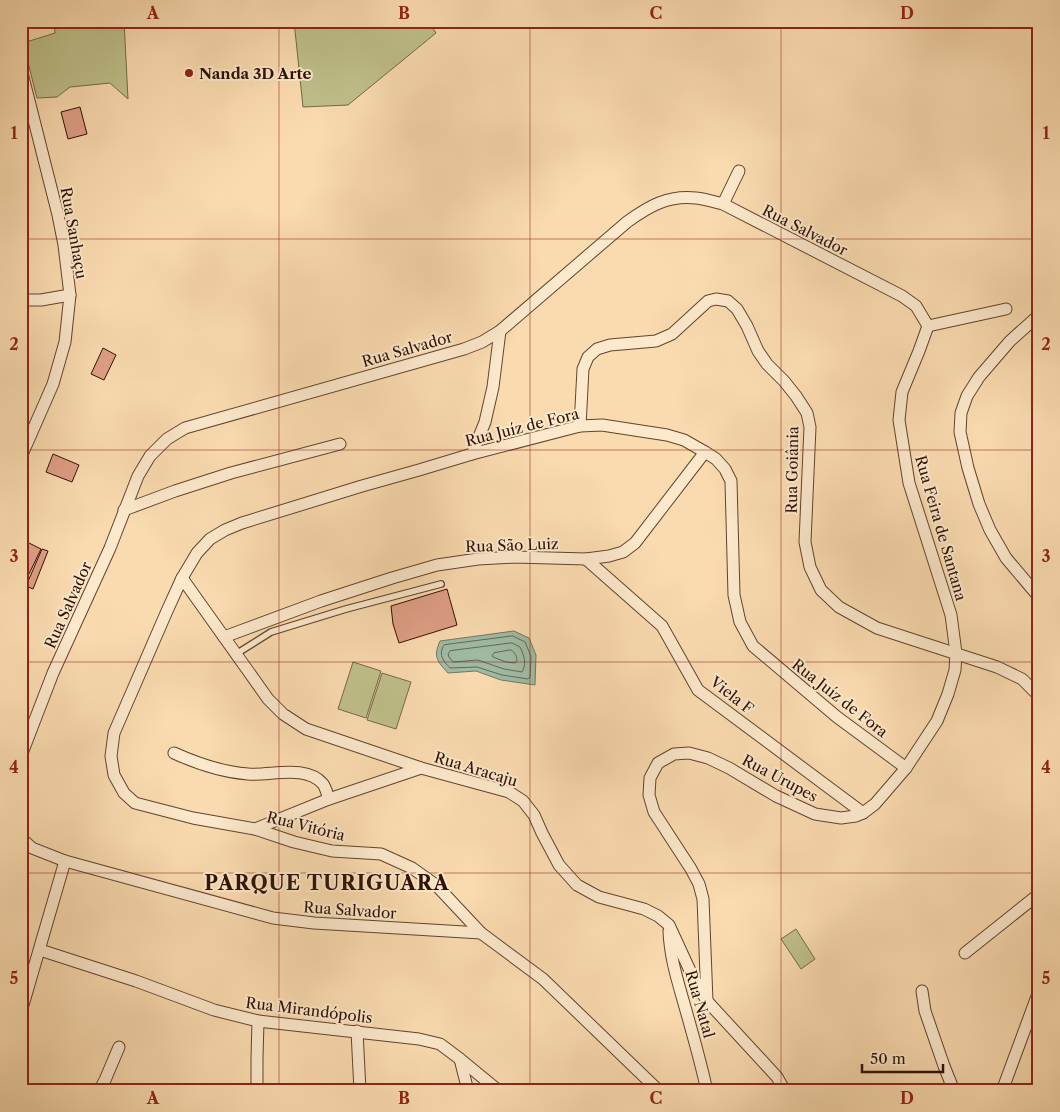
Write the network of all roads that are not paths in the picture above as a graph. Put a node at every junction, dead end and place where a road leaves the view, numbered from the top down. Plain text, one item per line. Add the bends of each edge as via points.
1 (21, 69) edge
2 (739, 171) dead end
3 (724, 204) junction
4 (70, 295) junction
5 (21, 300) edge
6 (1006, 309) dead end
7 (1039, 315) edge
8 (928, 326) junction
9 (500, 330) junction
10 (580, 426) junction
11 (340, 444) dead end
12 (705, 452) junction
13 (472, 454) junction
14 (21, 458) edge
15 (124, 510) junction
16 (197, 553) joint
17 (586, 559) junction
18 (182, 578) junction
19 (1026, 581) junction
20 (1039, 582) edge
21 (441, 584) dead end
22 (1039, 596) edge
23 (224, 637) junction
24 (956, 653) junction
25 (236, 654) junction
26 (1039, 696) edge
27 (174, 753) dead end
28 (21, 756) edge
29 (421, 768) junction
30 (906, 768) junction
31 (329, 799) junction
32 (863, 812) junction
33 (255, 829) junction
34 (21, 838) edge
35 (65, 861) junction
36 (1039, 894) edge
37 (669, 924) junction
38 (481, 934) junction
39 (40, 950) junction
40 (965, 953) dead end
41 (922, 991) dead end
42 (1039, 991) edge
43 (707, 1002) junction
44 (21, 1012) edge
45 (258, 1021) junction
46 (356, 1031) junction
47 (119, 1047) dead end
48 (460, 1059) junction
49 (99, 1091) edge
50 (257, 1091) edge
51 (360, 1091) edge
52 (468, 1091) edge
53 (499, 1091) edge
54 (659, 1091) edge
55 (707, 1091) edge
56 (785, 1091) edge
57 (954, 1091) edge
58 (1002, 1091) edge

1 - 4 street, Rua Sanhaçu via 58,215
2 - 3 street
3 - 8 street, Rua Salvador via 902,296 916,306
3 - 9 street, Rua Salvador via 677,197 640,212
4 - 5 street
4 - 14 street, Rua Sanhaçu via 65,342 53,384
6 - 8 street
7 - 19 street via 1010,341 979,377 961,413 960,432 979,504 990,530 1006,558
8 - 24 street, Rua Feira de Santana via 902,392 898,420 909,484 951,615
9 - 13 street via 493,387 485,422
9 - 15 street, Rua Salvador via 464,349 185,428 167,439 150,456
10 - 12 street, Rua Juíz de Fora via 602,425 667,435
10 - 13 street, Rua Juíz de Fora
10 - 24 street, Rua Goiânia via 583,368 597,349 656,341 672,334 708,301 728,302 748,326 767,364 807,413 810,427 805,542 810,567 821,590 839,607 877,628
11 - 15 street via 231,473
12 - 17 street, Rua São Luiz via 634,543 622,552
12 - 30 street, Rua Juíz de Fora via 725,469 731,481 734,595 740,622 753,646 837,717
13 - 16 street, Rua Juíz de Fora via 242,523 210,539
15 - 28 street, Rua Salvador via 53,673
16 - 18 street, Rua Vitória
17 - 23 street, Rua São Luiz via 515,557 437,565 321,601
17 - 32 street, Viela F via 662,626 698,690
18 - 23 street, Rua Aracaju
18 - 33 street, Rua Vitória via 114,732 111,756 114,775 124,793 135,803
19 - 20 street
19 - 22 street
21 - 25 lane via 271,632
23 - 25 street, Rua Aracaju
24 - 26 street via 997,666 1022,679
24 - 30 street, Rua Urupes via 955,670 937,721
25 - 29 street, Rua Aracaju via 273,704 306,729
27 - 31 street via 222,770 250,774 294,772 313,777 323,785
29 - 31 street
29 - 37 street, Rua Aracaju via 509,792 523,800 559,865 577,885 599,897 644,909
30 - 32 street, Rua Urupes via 875,804
31 - 33 street
32 - 43 street, Rua Urupes via 840,818 815,814 776,796 729,768 689,753 674,754 658,763 650,778 649,795 654,812 699,884 703,899
33 - 38 street, Rua Vitória via 332,851 381,854 412,868 436,885
34 - 35 street, Rua Salvador via 32,848
35 - 38 street, Rua Salvador via 273,918
35 - 39 street
36 - 40 street
37 - 43 street
37 - 55 street, Rua Natal via 674,967
38 - 54 street, Rua Vitória via 543,979
39 - 44 street
39 - 45 street, Rua Mirandópolis via 214,1010
41 - 57 street via 925,1011
42 - 58 street
43 - 56 street via 777,1078
45 - 46 street, Rua Mirandópolis
45 - 50 street
46 - 48 street, Rua Mirandópolis via 433,1042
46 - 51 street
47 - 49 street
48 - 52 street
48 - 53 street, Rua Mirandópolis

